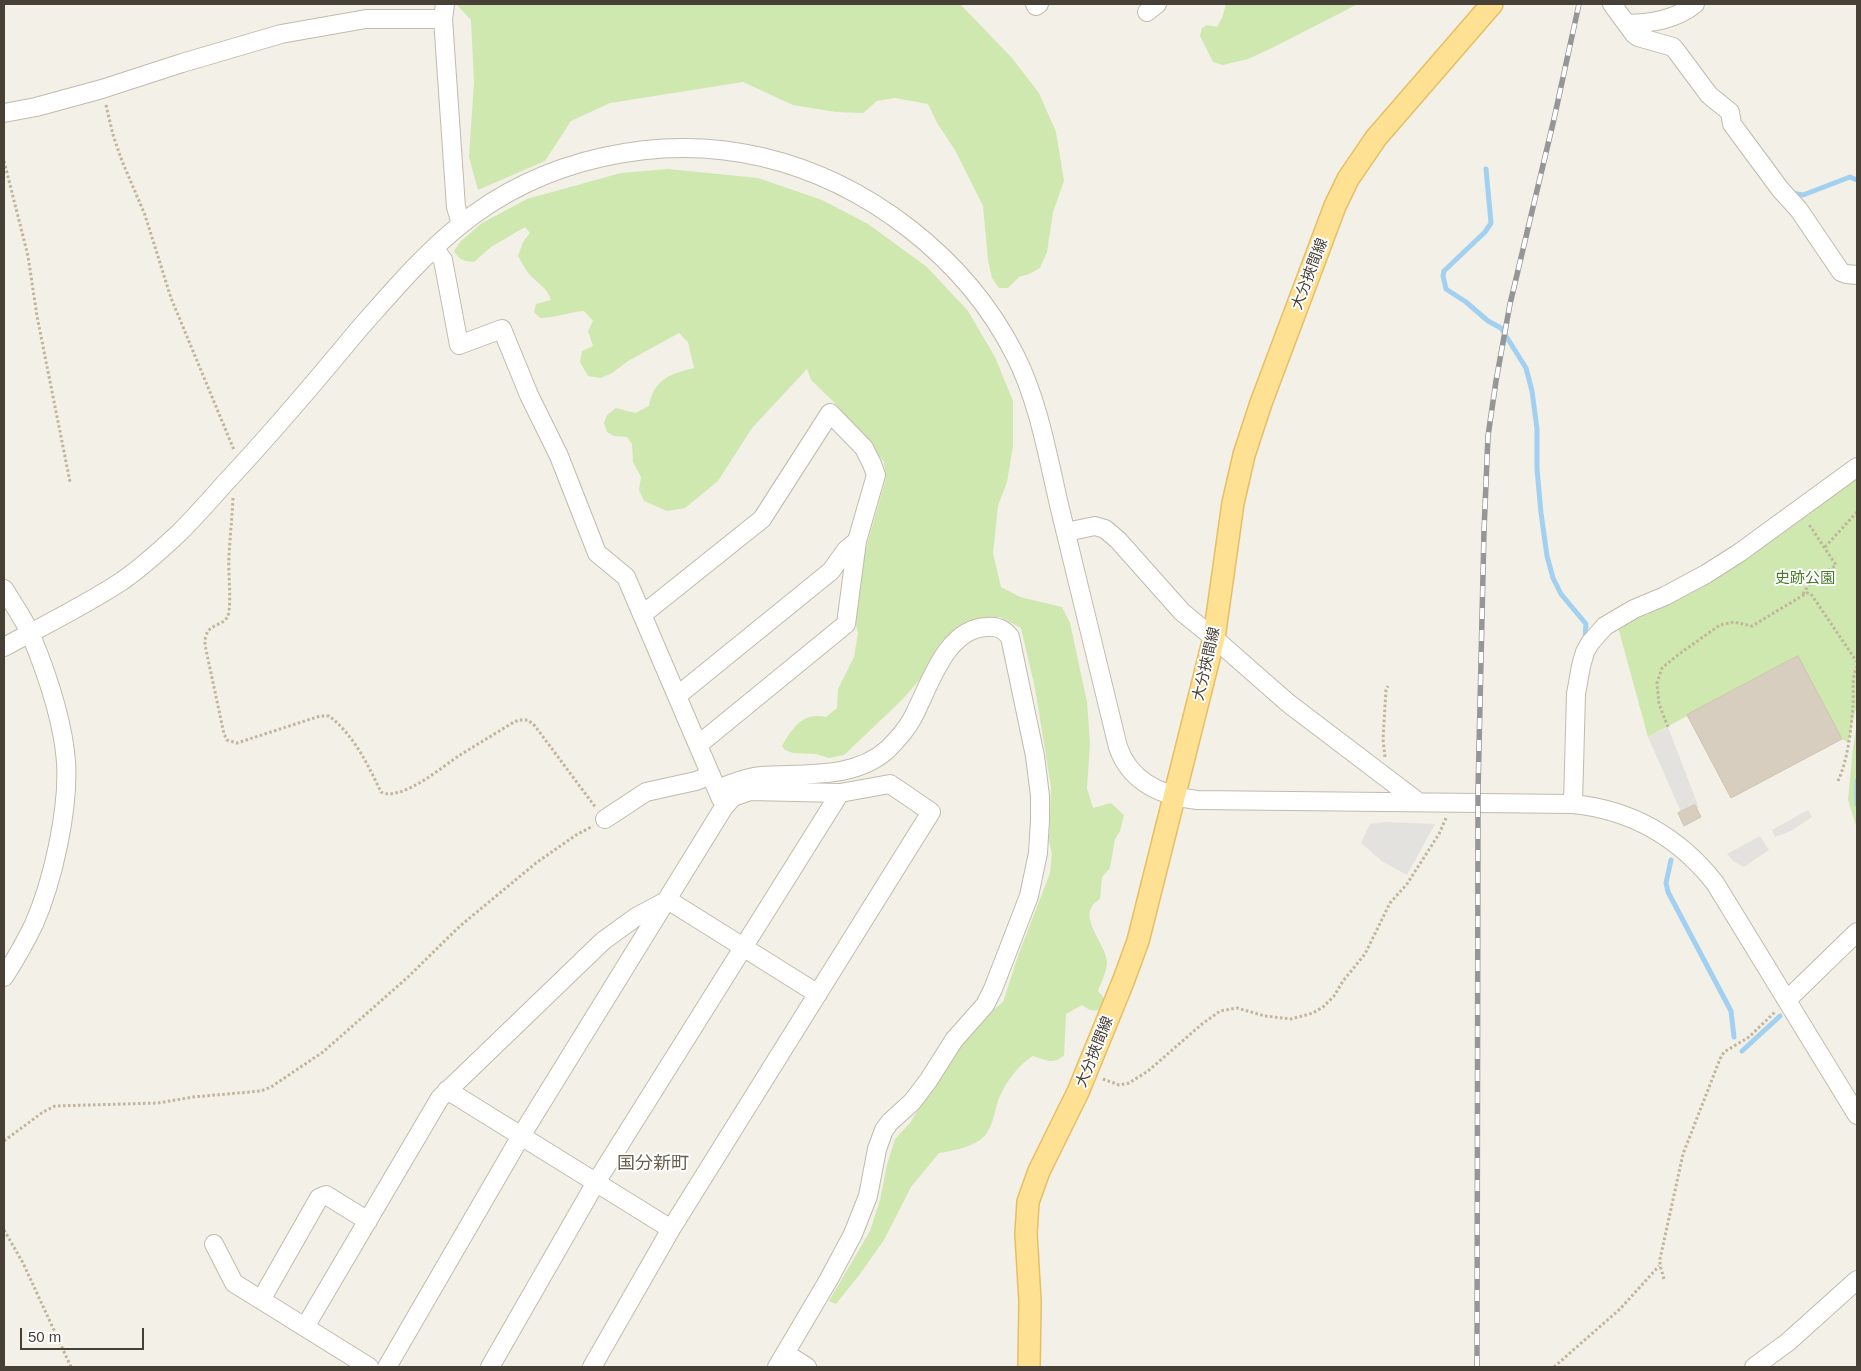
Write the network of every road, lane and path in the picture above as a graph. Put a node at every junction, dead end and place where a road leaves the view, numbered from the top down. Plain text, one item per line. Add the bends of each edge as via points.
1 (1035, 4) edge
2 (1039, 4) edge
3 (1492, 4) edge
4 (1612, 4) edge
5 (1695, 4) edge
6 (444, 11) edge
7 (1627, 24) junction
8 (102, 89) junction
9 (4, 113) edge
10 (4, 161) edge
11 (461, 224) junction
12 (434, 248) junction
13 (1857, 274) edge
14 (1857, 467) edge
15 (234, 474) junction
16 (70, 482) dead end
17 (1799, 510) junction
18 (1857, 512) edge
19 (1066, 532) junction
20 (857, 541) junction
21 (1825, 547) junction
22 (4, 589) edge
23 (1801, 596) junction
24 (642, 615) junction
25 (30, 633) junction
26 (1214, 638) junction
27 (4, 647) edge
28 (1857, 662) edge
29 (1857, 667) edge
30 (1388, 686) dead end
31 (677, 696) junction
32 (1668, 727) dead end
33 (698, 744) junction
34 (1381, 774) junction
35 (1838, 781) dead end
36 (714, 782) junction
37 (840, 793) junction
38 (1174, 796) junction
39 (1418, 802) junction
40 (1573, 804) junction
41 (724, 807) junction
42 (1448, 813) dead end
43 (605, 820) junction
44 (668, 900) junction
45 (1857, 932) edge
46 (743, 947) junction
47 (4, 977) edge
48 (818, 994) junction
49 (1787, 1000) junction
50 (1087, 1071) junction
51 (447, 1090) junction
52 (1857, 1115) edge
53 (520, 1136) junction
54 (4, 1141) edge
55 (595, 1184) junction
56 (368, 1221) junction
57 (671, 1229) junction
58 (4, 1230) edge
59 (214, 1244) dead end
60 (1660, 1266) junction
61 (1664, 1279) dead end
62 (1857, 1280) edge
63 (261, 1300) junction
64 (305, 1327) junction
65 (781, 1360) edge
66 (71, 1367) edge
67 (369, 1367) edge
68 (387, 1367) edge
69 (490, 1367) edge
70 (592, 1367) edge
71 (807, 1367) edge
72 (1029, 1367) edge
73 (1554, 1367) edge
74 (1754, 1367) edge

1 - 2 street
3 - 26 main road, 大分挾間線 via 1376,138 1348,179 1335,206 1244,455 1233,503
4 - 7 street
5 - 7 street via 1667,20
6 - 8 street via 366,19 282,34
6 - 11 street via 456,207
7 - 13 street via 1638,37 1673,47 1731,119 1780,190 1799,210 1841,272
8 - 9 street
8 - 15 path via 113,135 145,215 171,298 234,448
10 - 16 path via 28,256
11 - 12 street
11 - 19 street via 504,195 554,171 607,156 647,150 712,150 759,156 810,172 844,188 886,212 939,255 995,322 1015,355 1030,390
12 - 15 street via 397,286
12 - 24 street via 443,260 459,346 502,329 559,456 597,554 626,578
14 - 17 street
15 - 25 street via 184,528 124,579
15 - 43 path via 229,610 225,620 209,629 204,637 227,740 237,743 320,716 329,716 352,740 382,792 395,794 422,782 514,722 528,720
17 - 21 path
17 - 40 street via 1706,574 1614,620 1597,634 1586,652 1578,680
18 - 21 path
19 - 26 street via 1103,526 1182,612
19 - 38 street via 1121,756 1140,779
20 - 24 street via 876,475 864,448 830,413 762,519
20 - 31 street via 830,571
20 - 33 street via 846,624
21 - 23 path via 1836,565 1808,586
22 - 25 street
23 - 28 path via 1811,594
23 - 32 path via 1752,626 1734,622 1720,625 1662,668 1657,683 1659,704
24 - 31 street
25 - 27 street
25 - 47 street via 59,720 66,760 65,789 58,842 42,904
26 - 34 street via 1288,703
26 - 38 main road, 大分挾間線
29 - 35 path via 1848,743
30 - 34 path via 1383,734 1385,757
31 - 33 street
33 - 36 street
34 - 39 street
36 - 41 street
36 - 43 street via 696,781 646,792
36 - 65 street via 845,770 869,762 887,749 912,720 941,660 957,639 970,629 983,627 1000,628 1010,637 1040,796 1038,853 1029,896 985,1005 954,1040 912,1102 884,1130 860,1218 829,1279
37 - 41 street via 750,791 733,797
37 - 46 street
37 - 48 street via 890,784 931,812
38 - 39 street via 1206,800
38 - 50 main road, 大分挾間線 via 1134,956
39 - 40 street
40 - 49 street via 1605,809 1631,818 1685,850 1726,899
41 - 44 street
42 - 50 path via 1418,867 1390,903 1365,954 1323,1006 1313,1013 1291,1019 1244,1009 1220,1011 1148,1071 1124,1085 1113,1084
43 - 54 path via 576,835 536,863 449,937 351,1029 271,1087 158,1103 55,1106
44 - 46 street
44 - 51 street via 636,917 603,941
44 - 53 street
45 - 49 street
46 - 48 street
46 - 55 street
48 - 57 street
49 - 52 street
49 - 60 path via 1749,1036 1724,1052 1720,1059 1683,1154
50 - 72 main road, 大分挾間線 via 1036,1178 1028,1202
51 - 53 street
51 - 56 street
53 - 55 street
53 - 68 street
55 - 57 street
55 - 69 street
56 - 63 street via 326,1196 319,1198
56 - 64 street
57 - 70 street
58 - 66 path via 23,1263
59 - 63 street via 234,1283
60 - 61 path
60 - 73 path via 1620,1309
62 - 74 street via 1788,1342
63 - 64 street
64 - 67 street
65 - 71 street

